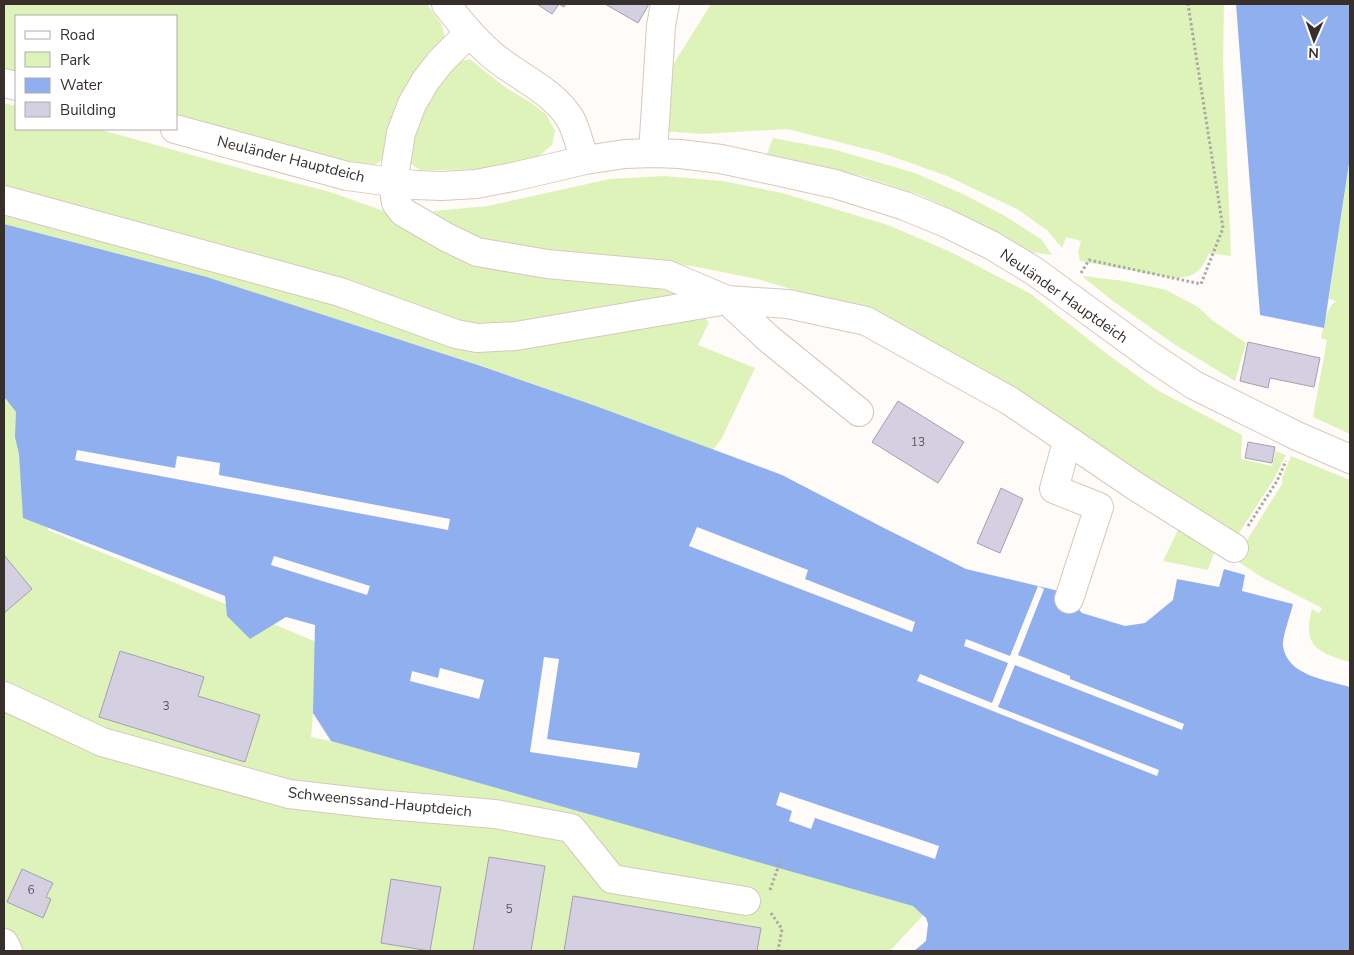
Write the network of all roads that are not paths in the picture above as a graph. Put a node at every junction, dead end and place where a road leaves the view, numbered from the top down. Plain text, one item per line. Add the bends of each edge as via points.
1 (446, 4) edge
2 (666, 4) edge
3 (469, 33) junction
4 (178, 130) edge
5 (653, 153) junction
6 (585, 160) junction
7 (393, 183) junction
8 (4, 200) edge
9 (727, 300) junction
10 (859, 412) dead end
11 (1072, 443) junction
12 (1350, 459) edge
13 (1234, 548) dead end
14 (1069, 599) dead end
15 (4, 696) edge
16 (755, 903) road end
17 (4, 943) edge
18 (8, 951) edge

1 - 3 street
2 - 5 street via 661,26
3 - 6 street via 499,61 547,93 559,105 575,129
3 - 7 street via 441,61 412,104 401,133
4 - 7 street, Neuländer Hauptdeich via 347,176
5 - 6 street, Neuländer Hauptdeich
5 - 12 street, Neuländer Hauptdeich via 722,159 835,184 946,223 1034,271 1194,385
6 - 7 street, Neuländer Hauptdeich via 476,184 415,186
7 - 9 street via 396,202 403,212 477,252 547,264 668,275
8 - 9 street via 340,292 456,334 477,338 516,336
9 - 10 street via 769,339
9 - 11 street via 788,304 866,321 1010,401
11 - 13 street
11 - 14 street via 1064,453 1054,489 1099,507
15 - 16 street, Schweenssand-Hauptdeich via 102,742 289,794 496,814 571,828 612,879
17 - 18 street

